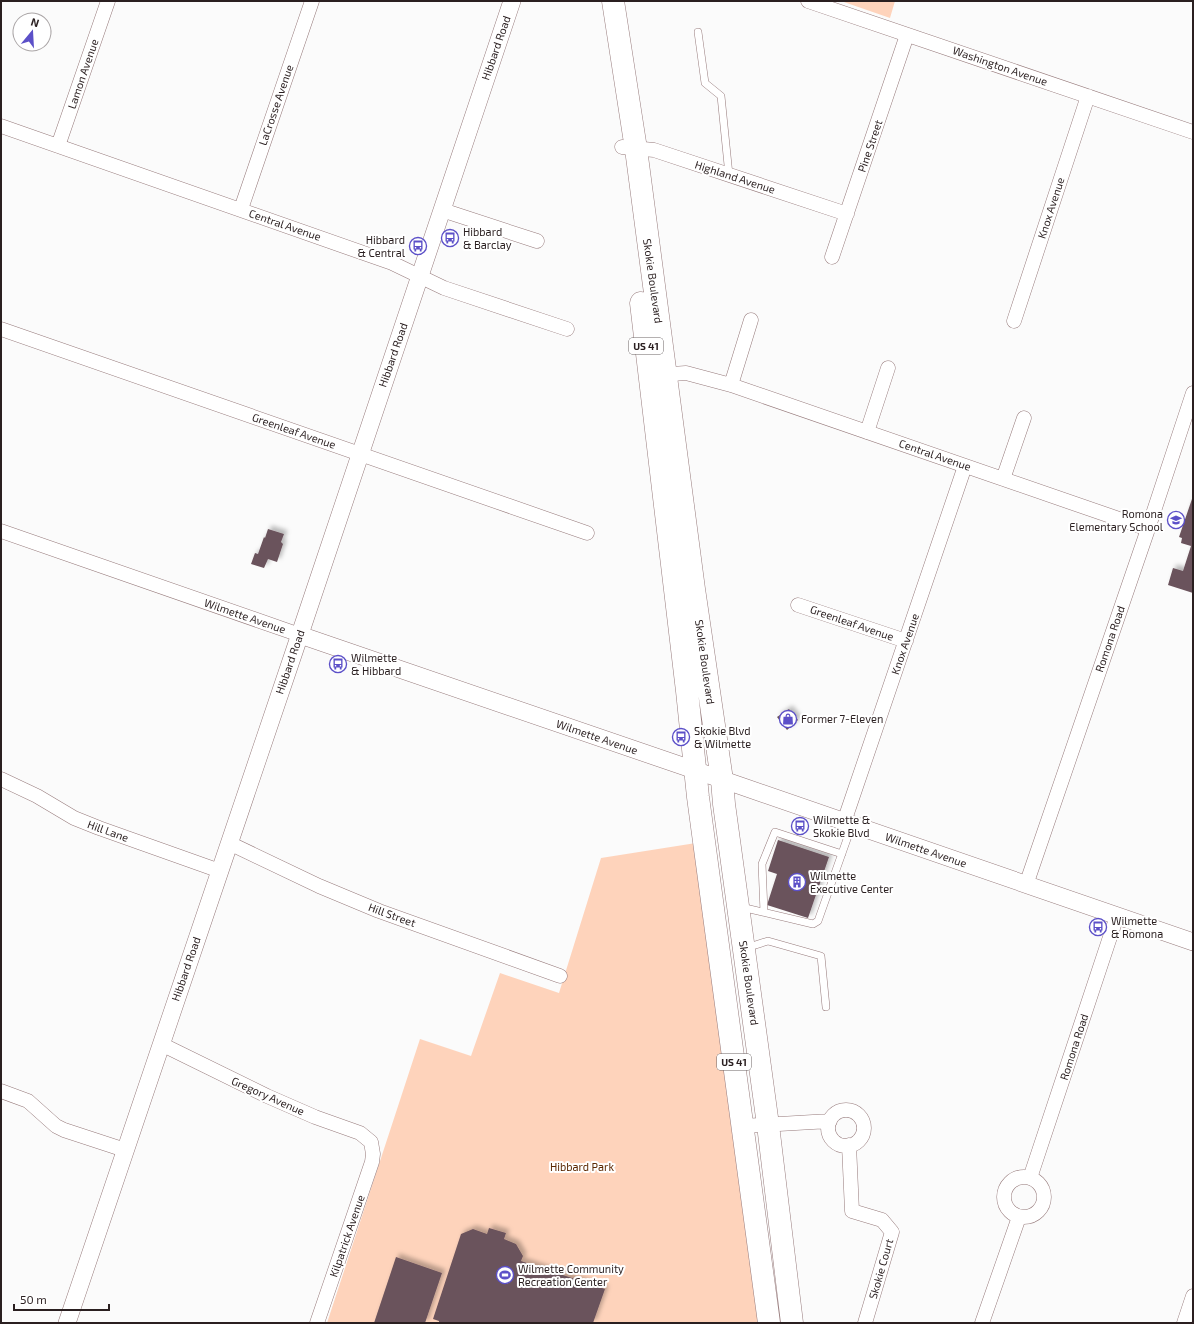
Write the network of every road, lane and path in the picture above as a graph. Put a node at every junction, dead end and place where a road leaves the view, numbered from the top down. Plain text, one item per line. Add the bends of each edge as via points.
1 (108, 1) edge
2 (312, 1) edge
3 (512, 1) edge
4 (600, 1) edge
5 (612, 1) edge
6 (808, 1) edge
7 (698, 32) dead end
8 (907, 35) junction
9 (1088, 96) junction
10 (1, 126) edge
11 (1193, 132) edge
12 (58, 146) junction
13 (629, 148) junction
14 (729, 176) junction
15 (241, 209) junction
16 (442, 210) junction
17 (847, 214) junction
18 (537, 241) dead end
19 (832, 257) dead end
20 (420, 276) junction
21 (751, 320) dead end
22 (1014, 321) dead end
23 (1, 329) edge
24 (566, 329) dead end
25 (888, 368) dead end
26 (658, 375) junction
27 (731, 386) junction
28 (1193, 393) edge
29 (1024, 418) dead end
30 (867, 432) junction
31 (360, 454) junction
32 (965, 466) junction
33 (1003, 479) junction
34 (1148, 529) junction
35 (1, 531) edge
36 (587, 532) dead end
37 (798, 605) dead end
38 (300, 635) junction
39 (906, 641) junction
40 (696, 771) junction
41 (1, 779) edge
42 (722, 780) junction
43 (848, 823) junction
44 (229, 843) junction
45 (842, 854) junction
46 (220, 871) junction
47 (1026, 885) junction
48 (739, 906) junction
49 (764, 912) junction
50 (1117, 916) junction
51 (1193, 942) edge
52 (744, 949) junction
53 (560, 976) dead end
54 (826, 1007) dead end
55 (161, 1044) junction
56 (1, 1091) edge
57 (830, 1120) junction
58 (768, 1125) junction
59 (743, 1126) junction
60 (849, 1145) junction
61 (372, 1148) joint
62 (125, 1150) junction
63 (1030, 1178) junction
64 (1019, 1217) junction
65 (1193, 1296) edge
66 (67, 1323) edge
67 (317, 1323) edge
68 (769, 1323) edge
69 (792, 1323) edge
70 (865, 1323) edge
71 (982, 1323) edge
72 (1184, 1323) edge

1 - 12 street, Lamon Avenue
2 - 15 street, LaCrosse Avenue
3 - 16 street, Hibbard Road
4 - 13 main road, Skokie Boulevard / US 41
5 - 13 main road, Skokie Boulevard / US 41
6 - 8 street, Washington Avenue
7 - 14 lane via 705,83 721,96
8 - 9 street, Washington Avenue
8 - 17 street, Pine Street
9 - 11 street, Washington Avenue
9 - 22 street, Knox Avenue
10 - 12 street, Central Avenue
12 - 15 street, Central Avenue
13 - 14 street, Highland Avenue via 654,150
13 - 26 main road, Skokie Boulevard / US 41
14 - 17 street, Highland Avenue
15 - 20 street, Central Avenue via 392,263
16 - 18 street
16 - 20 street, Hibbard Road
17 - 19 street, Pine Street
20 - 24 street, Central Avenue via 444,288
20 - 31 street, Hibbard Road
21 - 27 street
23 - 31 street, Greenleaf Avenue
25 - 30 street
26 - 27 street, Central Avenue via 686,373
26 - 40 main road, Skokie Boulevard / US 41
26 - 42 main road, Skokie Boulevard / US 41
27 - 30 street, Central Avenue
28 - 34 street, Romona Road
29 - 33 street
30 - 32 street, Central Avenue
31 - 36 street, Greenleaf Avenue
31 - 38 street, Hibbard Road
32 - 33 street, Central Avenue
32 - 39 street, Knox Avenue
33 - 34 street, Central Avenue
34 - 47 street, Romona Road
35 - 38 street, Wilmette Avenue
37 - 39 street, Greenleaf Avenue
38 - 40 street, Wilmette Avenue
38 - 44 street, Hibbard Road
39 - 43 street, Knox Avenue
40 - 42 street, Wilmette Avenue
40 - 59 main road, Skokie Boulevard / US 41
41 - 46 street, Hill Lane via 74,818
42 - 43 street, Wilmette Avenue
42 - 48 main road, Skokie Boulevard / US 41
43 - 45 lane
43 - 47 street, Wilmette Avenue
44 - 46 street, Hibbard Road
44 - 53 street, Hill Street via 319,886 379,911
45 - 49 lane via 818,921 813,924
45 - 49 lane via 775,832 762,864
46 - 55 street, Hibbard Road
47 - 50 street, Wilmette Avenue
48 - 49 lane
48 - 52 main road, Skokie Boulevard / US 41
50 - 51 street, Wilmette Avenue
50 - 63 street, Romona Road
52 - 54 lane via 768,941 821,956
52 - 58 main road, Skokie Boulevard / US 41
55 - 61 street, Gregory Avenue via 267,1096 360,1133 371,1142
55 - 62 street, Hibbard Road
56 - 62 street via 28,1101 64,1130
57 - 58 street
57 - 60 street via 829,1130 832,1138 840,1144
57 - 60 street via 838,1112 849,1110 862,1120 862,1136 854,1144
58 - 59 street
58 - 69 main road, Skokie Boulevard / US 41
59 - 68 main road, Skokie Boulevard / US 41
60 - 70 street, Skokie Court via 852,1211 882,1220 892,1232
61 - 67 street, Kilpatrick Avenue via 372,1162
62 - 66 street, Hibbard Road
63 - 64 street via 1036,1180 1043,1191 1044,1203 1031,1216
63 - 64 street via 1017,1178 1007,1185 1004,1191 1004,1204
64 - 71 street
65 - 72 street

